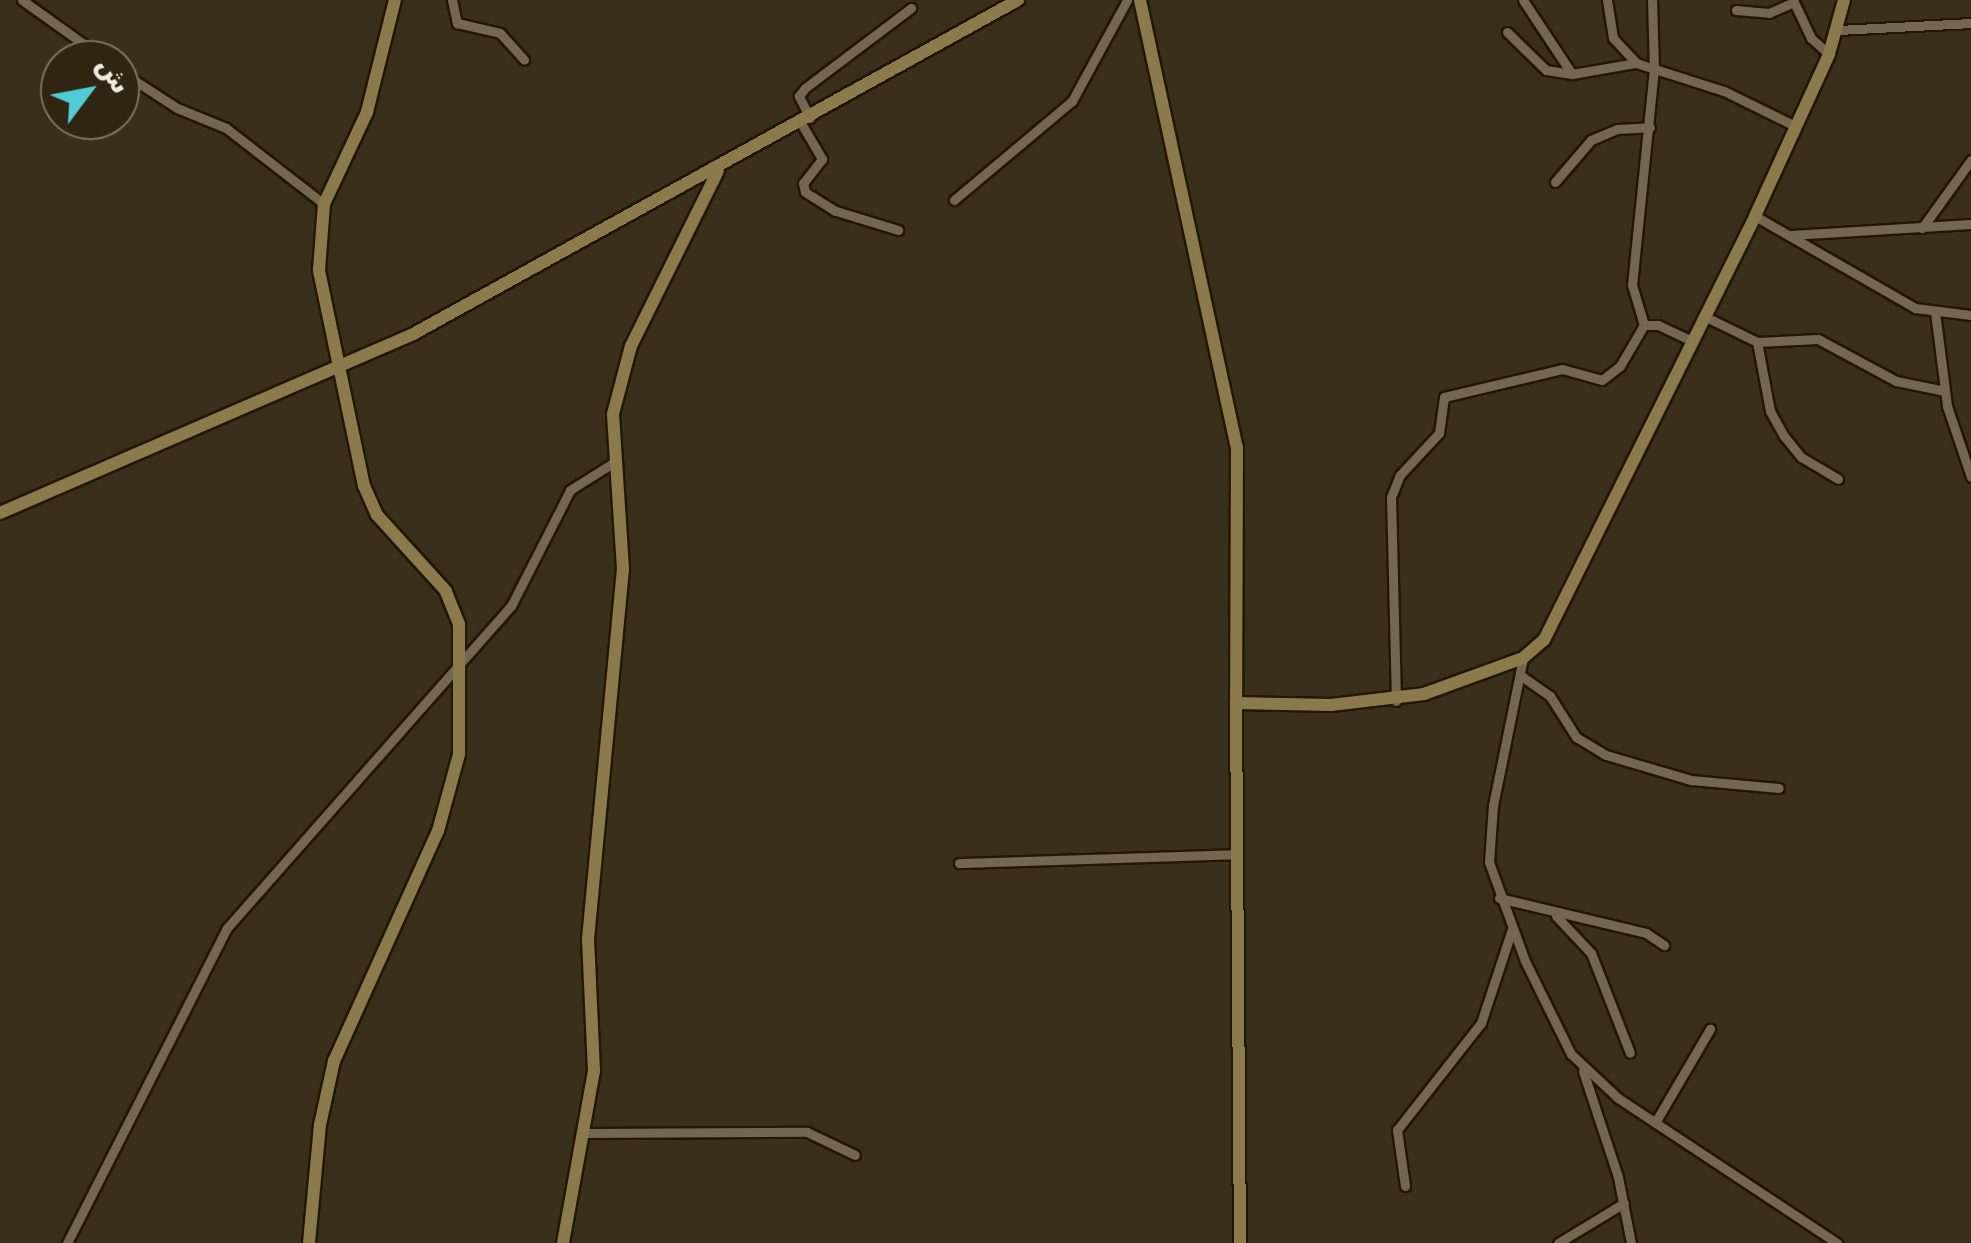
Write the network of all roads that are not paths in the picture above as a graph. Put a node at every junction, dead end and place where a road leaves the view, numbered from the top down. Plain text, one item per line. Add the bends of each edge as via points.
1 (22, 0) edge
2 (396, 0) edge
3 (452, 0) edge
4 (1018, 0) edge
5 (1127, 0) edge
6 (1140, 0) edge
7 (1523, 0) edge
8 (1608, 0) edge
9 (1652, 0) edge
10 (1844, 0) edge
11 (1794, 1) edge
12 (911, 8) dead end
13 (1736, 10) dead end
14 (1971, 23) edge
15 (1838, 30) junction
16 (1508, 32) dead end
17 (78, 40) edge
18 (1829, 54) junction
19 (524, 60) dead end
20 (1636, 63) junction
21 (1654, 70) junction
22 (1572, 74) junction
23 (140, 84) edge
24 (805, 120) junction
25 (1795, 126) junction
26 (1650, 127) junction
27 (1971, 160) edge
28 (718, 171) junction
29 (1554, 182) dead end
30 (954, 200) dead end
31 (324, 204) junction
32 (1755, 216) junction
33 (1971, 224) edge
34 (1922, 228) junction
35 (898, 230) dead end
36 (1788, 235) junction
37 (1934, 312) junction
38 (1971, 315) edge
39 (1706, 317) junction
40 (1644, 326) junction
41 (1694, 341) junction
42 (1756, 342) junction
43 (341, 368) junction
44 (1945, 390) junction
45 (616, 462) junction
46 (1971, 477) edge
47 (1838, 479) dead end
48 (0, 513) edge
49 (1523, 658) junction
50 (461, 666) junction
51 (1520, 674) junction
52 (1396, 701) junction
53 (1236, 703) junction
54 (1779, 788) dead end
55 (1241, 854) junction
56 (959, 863) dead end
57 (1500, 898) junction
58 (1556, 916) junction
59 (1512, 926) junction
60 (1664, 945) dead end
61 (1710, 1029) dead end
62 (1630, 1052) dead end
63 (1582, 1068) junction
64 (1656, 1121) junction
65 (588, 1133) junction
66 (855, 1155) dead end
67 (1405, 1186) dead end
68 (1624, 1202) junction
69 (67, 1243) edge
70 (309, 1243) edge
71 (564, 1243) edge
72 (1240, 1243) edge
73 (1558, 1243) edge
74 (1631, 1243) edge
75 (1838, 1243) edge

1 - 17 street
2 - 31 street via 367,112
3 - 19 street via 460,25 500,33
4 - 24 street
5 - 30 street via 1072,100
6 - 53 street via 1238,447
7 - 22 street
8 - 20 street via 1613,38
9 - 21 street
10 - 15 street
11 - 13 street via 1769,13
11 - 18 street via 1811,38
12 - 24 street via 805,88
14 - 15 street
15 - 18 street
16 - 22 street via 1546,70
18 - 25 street
20 - 21 street
20 - 22 street
21 - 25 street via 1724,91
21 - 26 street
23 - 31 street via 176,108 226,128
24 - 28 street
24 - 35 street via 822,158 803,182 805,192 836,211
25 - 32 street
26 - 29 street via 1617,129 1591,140
26 - 40 street via 1632,285
27 - 34 street
28 - 43 street
28 - 45 street via 631,346 613,414
31 - 43 street via 319,270
32 - 36 street
32 - 39 street
33 - 34 street
34 - 36 street
36 - 37 street via 1819,259
37 - 38 street
37 - 44 street
39 - 41 street
39 - 42 street
40 - 41 street
40 - 52 street via 1620,366 1602,380 1562,369 1444,397 1439,433 1400,475 1391,497
41 - 49 street via 1566,606
42 - 44 street via 1818,339 1896,381
42 - 47 street via 1770,412 1784,436 1812,467
43 - 48 street via 243,404
43 - 50 street via 364,486 376,514 446,592 459,624
44 - 46 street
45 - 50 street via 570,490 555,510 526,586
45 - 65 street via 623,569 588,939 594,1070
49 - 51 street
49 - 52 street
50 - 69 street via 226,928
50 - 70 street via 459,754 448,803 334,1061 320,1125
51 - 54 street via 1550,696 1576,737 1606,755 1691,780
51 - 57 street via 1489,841
52 - 53 street
53 - 55 street
55 - 56 street
55 - 72 street
57 - 58 street
57 - 59 street
58 - 60 street via 1646,933
58 - 62 street via 1591,953
59 - 63 street
59 - 67 street via 1481,1023 1396,1130
61 - 64 street
63 - 64 street
63 - 68 street
64 - 75 street
65 - 66 street via 804,1132
65 - 71 street
68 - 73 street
68 - 74 street

